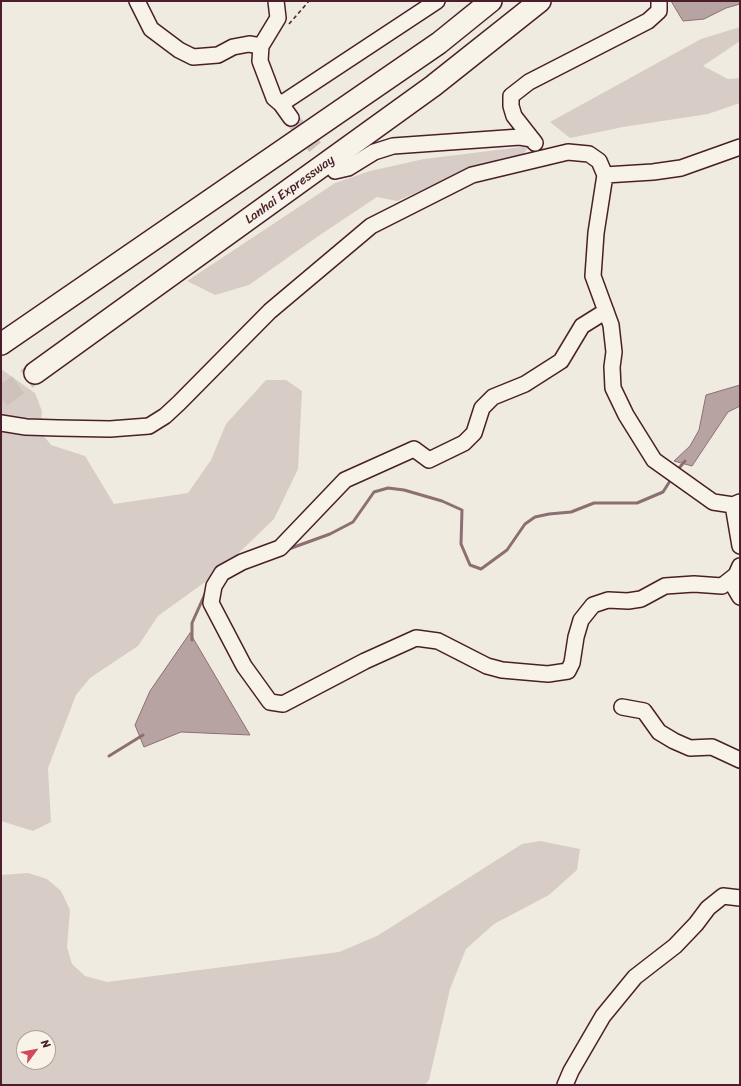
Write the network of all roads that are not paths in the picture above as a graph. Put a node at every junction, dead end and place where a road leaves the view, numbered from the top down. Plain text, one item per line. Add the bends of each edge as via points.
1 (138, 1) edge
2 (276, 1) edge
3 (437, 1) edge
4 (491, 1) edge
5 (540, 1) edge
6 (659, 1) edge
7 (261, 46) junction
8 (281, 104) junction
9 (291, 118) tunnel mouth
10 (532, 139) junction
11 (740, 147) edge
12 (544, 157) junction
13 (335, 171) dead end
14 (605, 175) junction
15 (606, 311) junction
16 (1, 344) edge
17 (35, 373) tunnel mouth
18 (1, 423) edge
19 (737, 504) edge
20 (740, 546) edge
21 (740, 566) edge
22 (730, 580) junction
23 (740, 597) edge
24 (622, 707) dead end
25 (740, 760) edge
26 (740, 898) edge
27 (565, 1085) edge

1 - 7 street via 151,29 193,57 218,55 233,47 249,44
2 - 7 street via 278,18
3 - 8 street via 291,100
4 - 16 highway via 439,43
5 - 17 highway, Lanhai Expressway via 434,86
6 - 10 street via 659,11 648,22 530,82 512,96 514,116
7 - 8 street via 260,62 274,98
8 - 9 street
10 - 12 street
10 - 13 street via 520,137 393,146 374,152 348,168
11 - 14 street via 681,168
12 - 14 street via 568,152 589,154 599,161
12 - 18 street via 472,176 371,226 270,311 179,403 149,426 26,427
14 - 15 street via 596,233 593,276
15 - 19 street via 611,325 614,352 613,388 626,415 654,460 714,502
15 - 22 street via 582,326 561,361 525,384 493,397 482,408 474,433 464,443 429,460 414,450 345,480 280,548 242,562 222,573 214,586 211,603 244,666 270,702 283,704 351,668 416,638 438,641 487,666 502,670 548,674 568,672 581,620 593,605 608,600 641,599 665,586 722,586
19 - 20 street
21 - 22 street
22 - 23 street
24 - 25 street via 644,711 659,732 674,741 690,748 712,747
26 - 27 street via 723,896 708,908 675,946 635,977 603,1016

